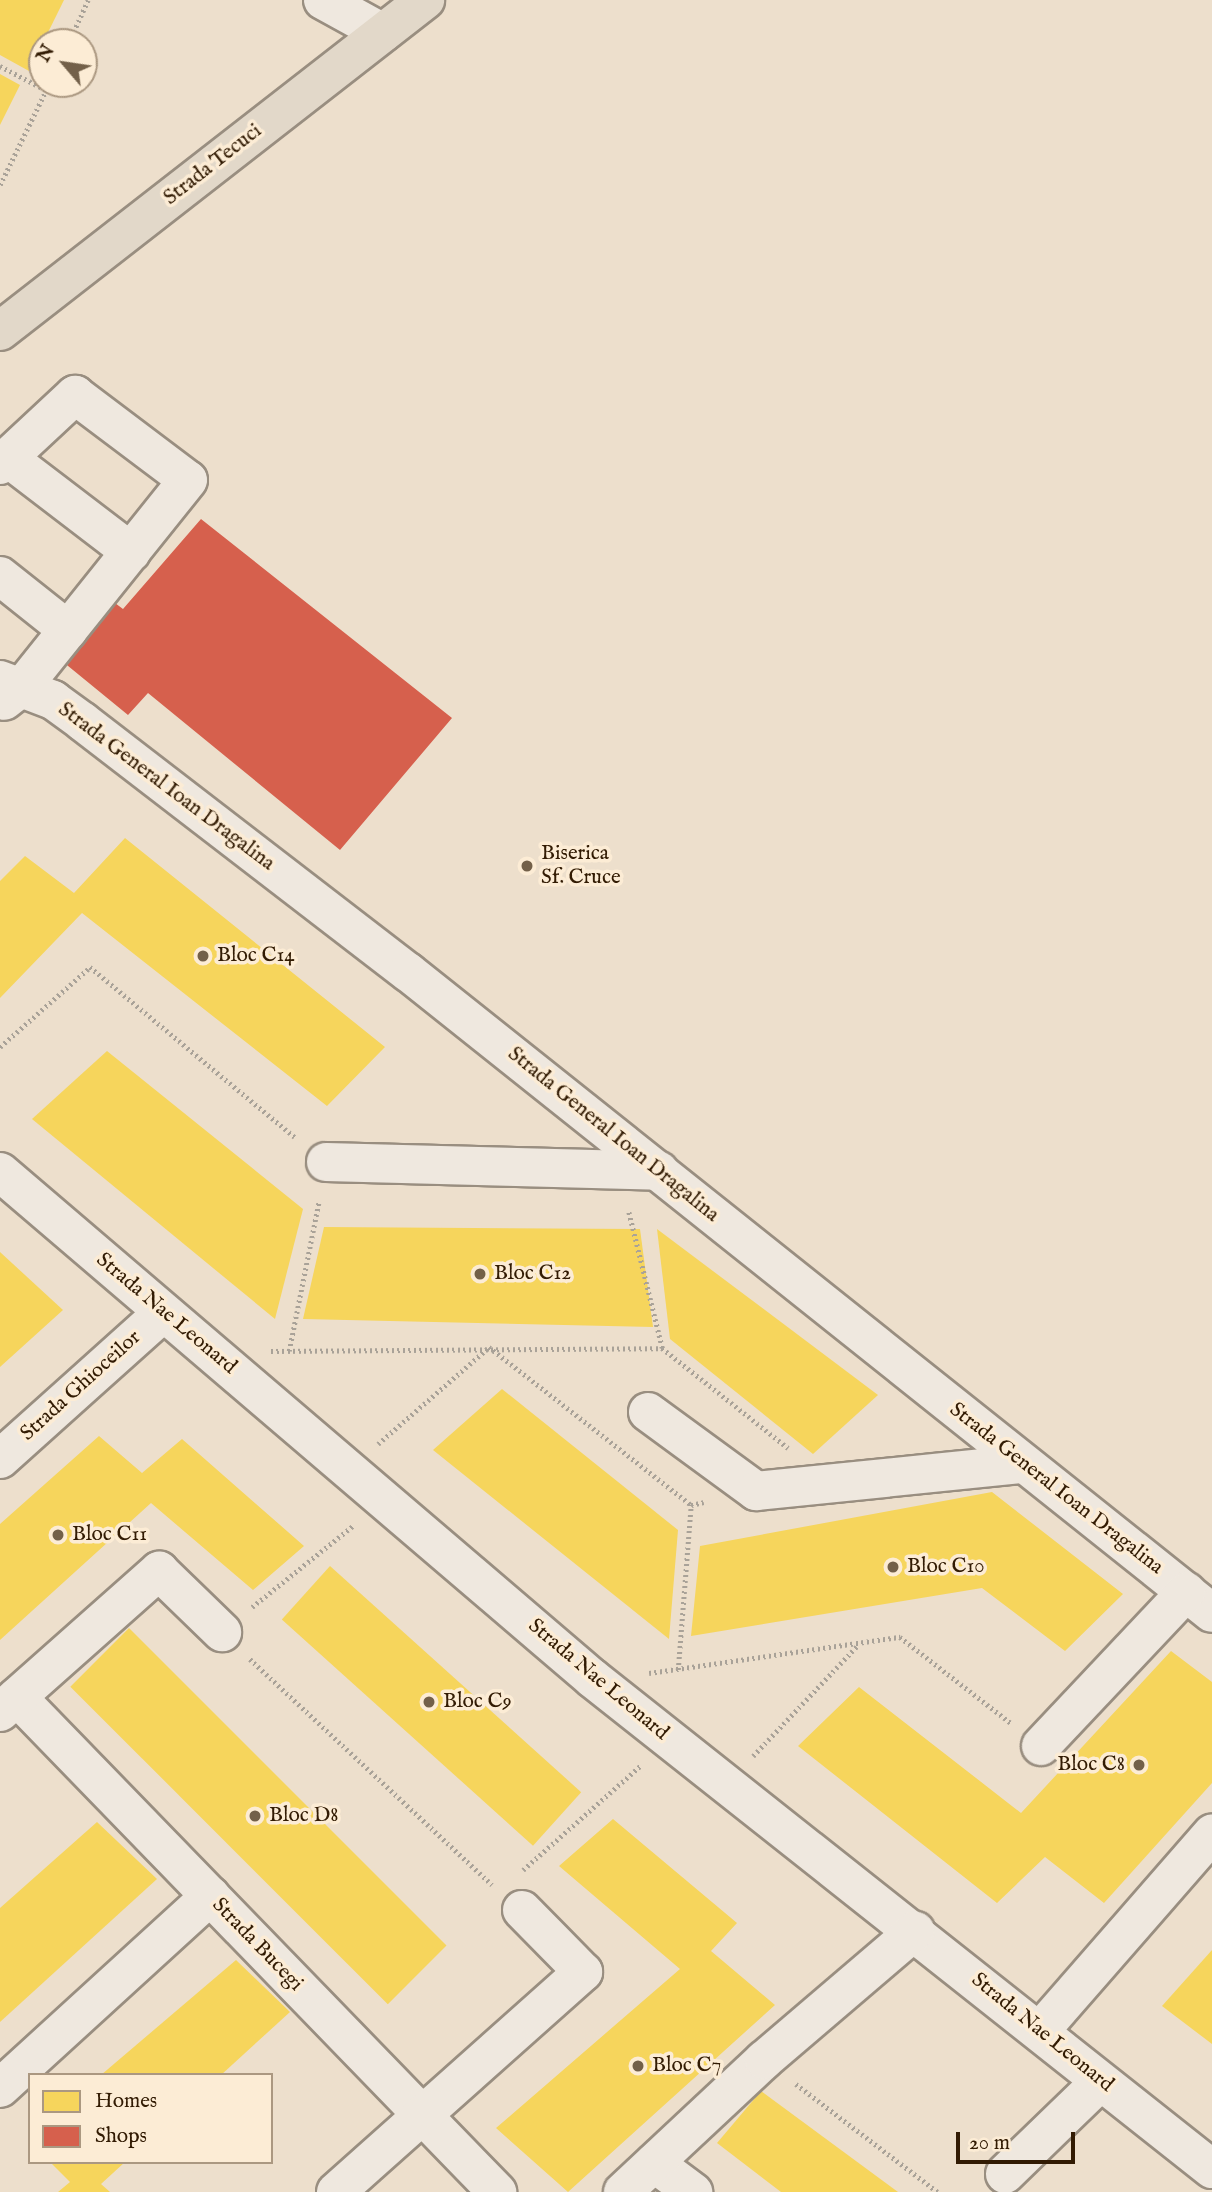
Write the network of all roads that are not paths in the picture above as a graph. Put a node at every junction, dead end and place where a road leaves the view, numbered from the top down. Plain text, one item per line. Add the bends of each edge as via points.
1 (323, 0) edge
2 (425, 0) edge
3 (383, 33) junction
4 (0, 331) edge
5 (4, 461) edge
6 (131, 552) junction
7 (0, 576) edge
8 (68, 630) junction
9 (8, 690) edge
10 (326, 1162) road end
11 (659, 1171) junction
12 (0, 1172) edge
13 (163, 1313) junction
14 (648, 1412) dead end
15 (0, 1459) edge
16 (1023, 1464) junction
17 (1199, 1602) edge
18 (222, 1632) road end
19 (8, 1705) edge
20 (1041, 1746) road end
21 (1212, 1834) edge
22 (210, 1896) junction
23 (511, 1901) road end
24 (915, 1931) junction
25 (1040, 2031) junction
26 (1100, 2082) junction
27 (0, 2088) edge
28 (421, 2114) junction
29 (654, 2163) junction
30 (1212, 2169) edge
31 (1005, 2174) dead end
32 (336, 2192) edge
33 (497, 2192) edge
34 (623, 2192) edge
35 (692, 2192) edge

1 - 3 street
2 - 3 main road, Strada Tecuci
3 - 4 main road, Strada Tecuci
5 - 6 street
5 - 6 street via 75,395 188,480
6 - 8 street
7 - 8 street
8 - 9 street
9 - 11 street, Strada General Ioan Dragalina via 83,722
10 - 11 street
11 - 16 street, Strada General Ioan Dragalina
12 - 13 street, Strada Nae Leonard
13 - 15 street, Strada Ghioceilor
13 - 24 street, Strada Nae Leonard via 351,1468 592,1678
14 - 16 street via 755,1492
16 - 17 street, Strada General Ioan Dragalina
17 - 20 street
18 - 19 street via 159,1571
19 - 22 street, Strada Bucegi
21 - 25 street
22 - 27 street
22 - 28 street, Strada Bucegi
23 - 28 street via 583,1972
24 - 25 street, Strada Nae Leonard
24 - 29 street via 764,2060
25 - 26 street, Strada Nae Leonard
26 - 30 street, Strada Nae Leonard
26 - 31 street
28 - 32 street
28 - 33 street, Strada Bucegi
29 - 34 street
29 - 35 street

